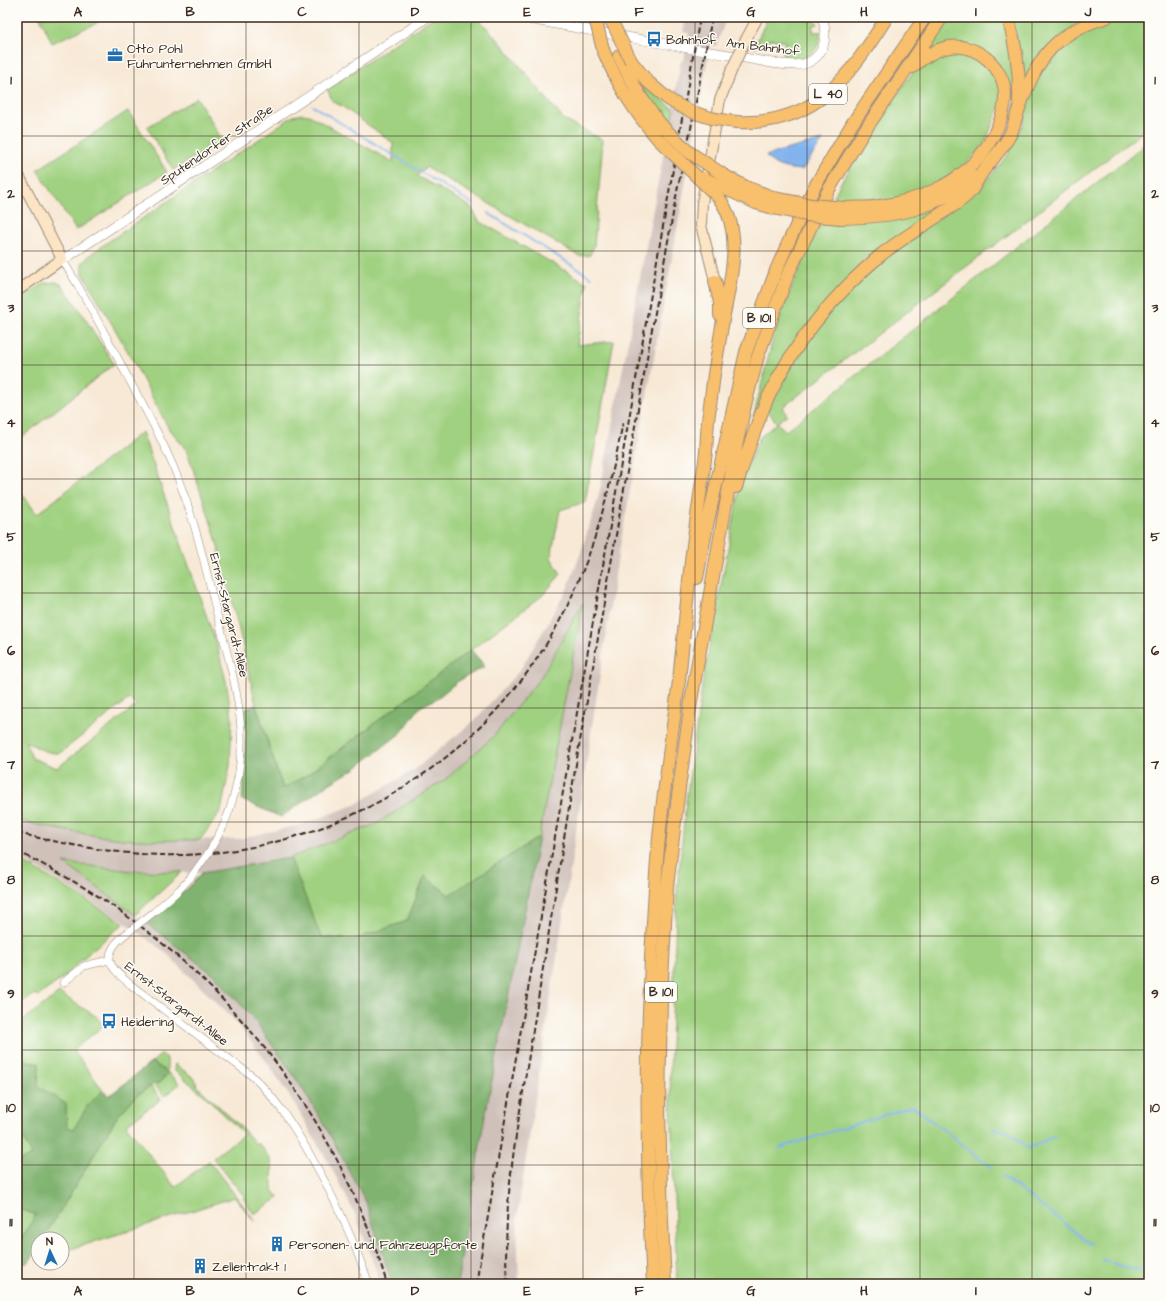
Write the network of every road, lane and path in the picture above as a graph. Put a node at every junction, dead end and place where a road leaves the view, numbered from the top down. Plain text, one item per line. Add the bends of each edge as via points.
1 (428, 17) edge
2 (519, 17) edge
3 (595, 17) edge
4 (758, 17) edge
5 (822, 17) edge
6 (887, 17) edge
7 (925, 17) edge
8 (942, 17) edge
9 (1008, 17) edge
10 (1107, 17) edge
11 (611, 19) edge
12 (625, 59) junction
13 (902, 75) junction
14 (1019, 108) junction
15 (983, 171) junction
16 (17, 172) edge
17 (722, 187) junction
18 (843, 213) junction
19 (62, 259) junction
20 (715, 281) joint
21 (17, 291) edge
22 (721, 328) junction
23 (721, 532) junction
24 (682, 654) junction
25 (109, 960) junction
26 (63, 983) dead end
27 (369, 1284) edge
28 (653, 1284) edge
29 (665, 1284) edge

1 - 19 street, Sputendorfer Straße
2 - 5 street, Am Bahnhof via 794,65 806,64 816,57 823,47 826,27
3 - 17 highway, bridge via 603,50 611,69 643,123 694,173
4 - 20 main road, bridge via 720,100 702,203 702,231
6 - 12 highway, L 40, bridge via 849,74 820,100 798,112 755,122 720,120 685,109 668,99
7 - 24 highway, B 101 via 852,124 819,179 777,268 746,352 707,525
8 - 13 highway, B 101
9 - 14 highway via 1014,35 1019,70
10 - 14 highway via 1087,23 1064,35 1046,53 1038,64
11 - 12 highway, L 40, bridge
12 - 17 highway, bridge via 639,96 653,115
13 - 18 highway via 935,51 950,47 967,48 984,56 996,68 1005,95 998,128 973,165 937,190 899,202
13 - 23 highway, B 101 via 828,192 788,274 758,356 738,440
14 - 15 highway via 1010,134
15 - 18 highway via 964,186 921,208 873,218
15 - 23 highway via 970,192 864,269 833,300 813,325 785,365 766,401
16 - 19 main road
17 - 18 highway, bridge via 756,203 776,203 806,216
17 - 22 highway via 734,242 726,310
19 - 21 main road, Sputendorfer Straße
19 - 25 street, Ernst-Stargardt-Allee, bridge via 163,444 182,489 199,541 230,665 240,714 242,739 232,802 223,827 209,852 179,890 122,937 111,949
20 - 22 highway via 720,303
22 - 24 highway
23 - 29 highway, B 101 via 691,701 667,887 659,1093
24 - 28 highway, B 101 via 655,886 650,990 648,1159
25 - 26 street, Ernst-Stargardt-Allee via 84,966
25 - 27 street, Ernst-Stargardt-Allee via 115,971 130,985 265,1088 295,1129 330,1191

